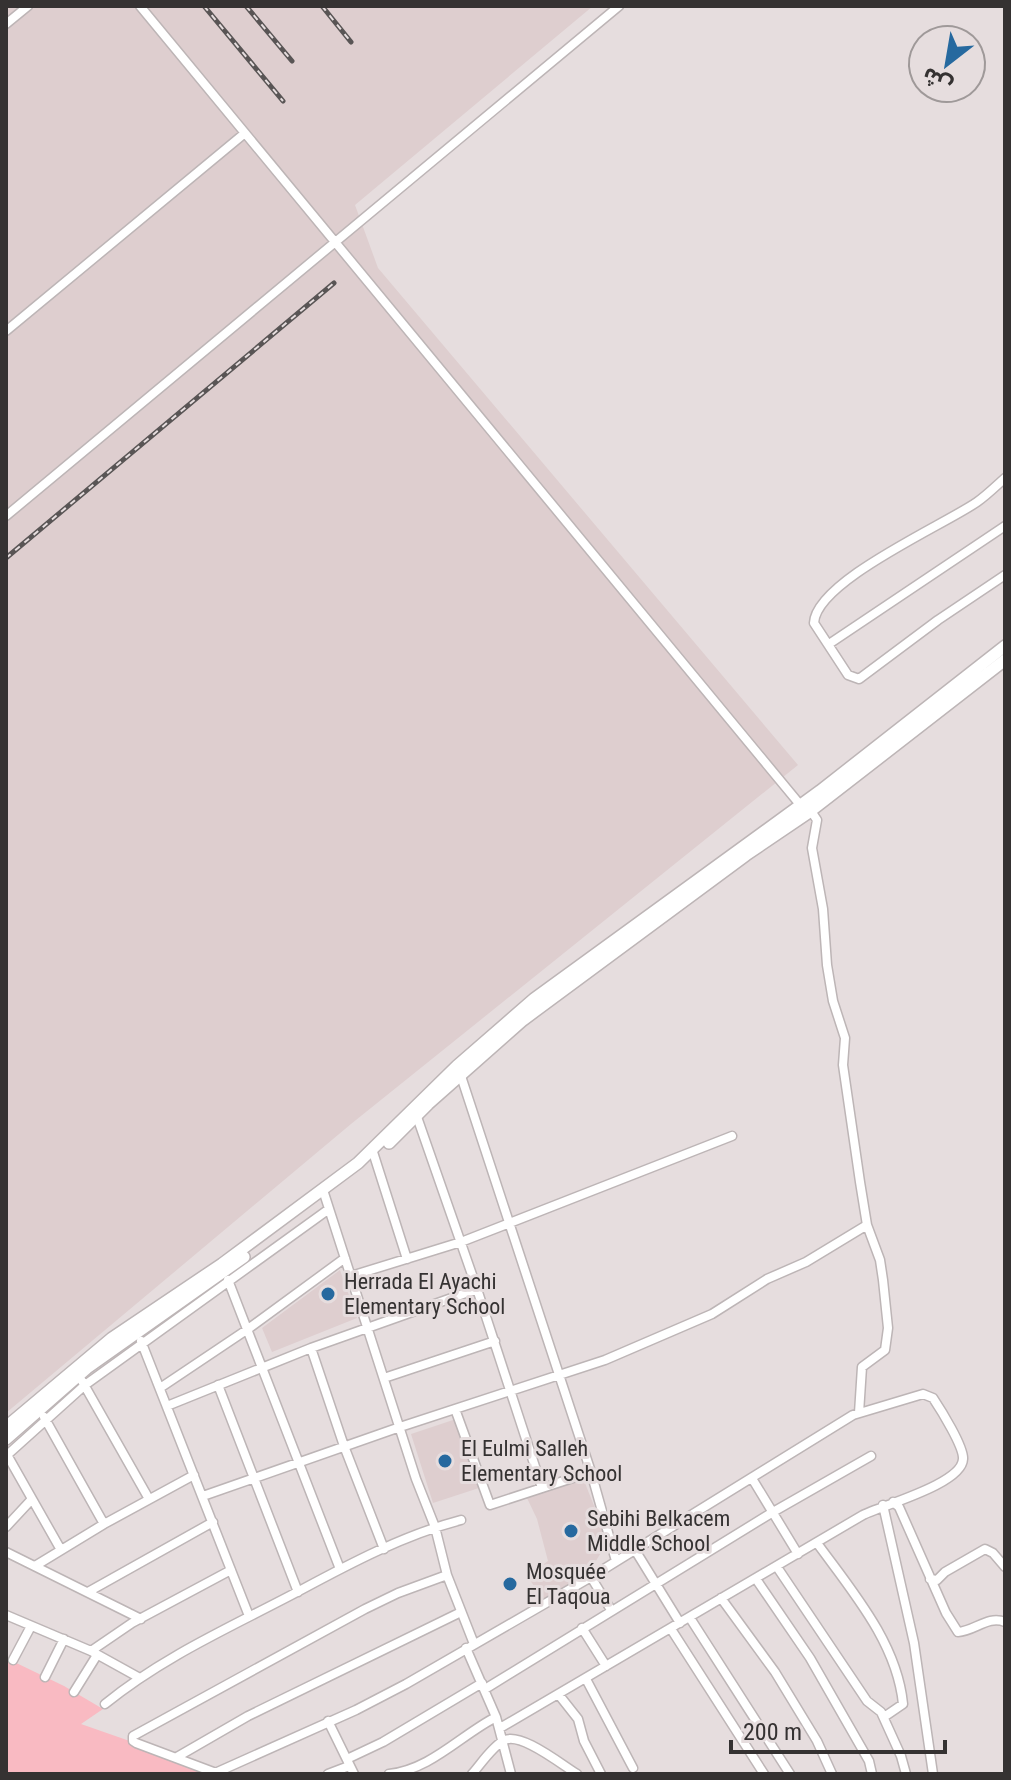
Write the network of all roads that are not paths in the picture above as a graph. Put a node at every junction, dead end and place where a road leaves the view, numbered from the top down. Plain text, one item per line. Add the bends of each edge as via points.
1 (28, 6) edge
2 (140, 6) edge
3 (619, 6) edge
4 (6, 24) edge
5 (245, 133) junction
6 (336, 242) junction
7 (6, 331) edge
8 (1005, 478) edge
9 (6, 516) edge
10 (1005, 526) edge
11 (1005, 575) edge
12 (829, 644) junction
13 (1005, 646) edge
14 (1005, 660) edge
15 (806, 810) junction
16 (459, 1070) junction
17 (415, 1113) junction
18 (732, 1136) dead end
19 (374, 1153) junction
20 (326, 1198) junction
21 (510, 1223) junction
22 (867, 1225) junction
23 (461, 1242) junction
24 (345, 1258) junction
25 (407, 1259) junction
26 (225, 1273) junction
27 (351, 1276) junction
28 (477, 1289) junction
29 (366, 1327) junction
30 (248, 1329) junction
31 (139, 1337) junction
32 (495, 1341) junction
33 (311, 1348) junction
34 (262, 1367) junction
35 (559, 1376) junction
36 (384, 1378) junction
37 (82, 1380) junction
38 (218, 1385) junction
39 (160, 1388) junction
40 (511, 1391) junction
41 (167, 1406) junction
42 (455, 1409) junction
43 (859, 1413) junction
44 (43, 1414) junction
45 (6, 1427) edge
46 (400, 1427) junction
47 (6, 1439) edge
48 (344, 1446) junction
49 (6, 1455) edge
50 (871, 1456) dead end
51 (299, 1462) junction
52 (591, 1472) junction
53 (194, 1475) junction
54 (254, 1478) junction
55 (753, 1480) junction
56 (542, 1488) junction
57 (203, 1496) junction
58 (32, 1499) junction
59 (149, 1499) junction
60 (893, 1502) junction
61 (883, 1505) junction
62 (773, 1512) junction
63 (461, 1520) dead end
64 (213, 1522) junction
65 (104, 1524) junction
66 (6, 1527) edge
67 (435, 1527) junction
68 (817, 1543) junction
69 (384, 1549) junction
70 (61, 1550) junction
71 (635, 1550) junction
72 (6, 1552) edge
73 (798, 1554) junction
74 (616, 1561) junction
75 (35, 1566) junction
76 (777, 1567) junction
77 (1005, 1567) edge
78 (340, 1569) junction
79 (231, 1570) junction
80 (447, 1575) junction
81 (591, 1577) junction
82 (756, 1579) junction
83 (930, 1579) junction
84 (656, 1584) junction
85 (88, 1592) junction
86 (298, 1592) junction
87 (721, 1598) junction
88 (611, 1610) junction
89 (461, 1612) junction
90 (6, 1615) edge
91 (249, 1616) junction
92 (690, 1618) junction
93 (141, 1619) junction
94 (1005, 1622) edge
95 (680, 1623) junction
96 (30, 1628) junction
97 (582, 1628) junction
98 (671, 1629) junction
99 (64, 1639) junction
100 (470, 1646) junction
101 (94, 1653) junction
102 (13, 1660) dead end
103 (606, 1666) junction
104 (45, 1677) dead end
105 (138, 1677) junction
106 (586, 1679) junction
107 (484, 1686) junction
108 (74, 1692) dead end
109 (559, 1695) junction
110 (105, 1704) dead end
111 (496, 1717) junction
112 (884, 1717) junction
113 (328, 1721) junction
114 (500, 1728) junction
115 (504, 1740) junction
116 (177, 1757) junction
117 (350, 1766) edge
118 (633, 1768) dead end
119 (415, 1770) edge
120 (214, 1773) edge
121 (328, 1774) edge
122 (389, 1774) edge
123 (472, 1774) edge
124 (511, 1774) edge
125 (577, 1774) edge
126 (601, 1774) edge
127 (764, 1774) edge
128 (790, 1774) edge
129 (832, 1774) edge
130 (872, 1774) edge
131 (906, 1774) edge
132 (933, 1774) edge

1 - 4 street
2 - 5 street
3 - 6 street
5 - 6 street
5 - 7 street
6 - 9 street
6 - 15 street
8 - 12 street via 977,502 860,570 827,599 814,623
10 - 12 street
11 - 12 street via 859,679 848,675
13 - 15 main road
14 - 15 main road
15 - 16 main road via 534,999
15 - 22 street via 817,820 812,848 833,1001 845,1038 843,1065
16 - 17 main road
16 - 21 street
17 - 19 main road
17 - 23 street
18 - 21 street
19 - 20 main road
19 - 25 street
20 - 24 street
20 - 26 main road
20 - 26 street
21 - 23 street
21 - 35 street
22 - 35 street via 704,1318
22 - 43 street via 880,1260 887,1339 885,1350 862,1367
23 - 25 street
23 - 28 street
24 - 27 street
24 - 30 street
25 - 27 street
26 - 30 street
26 - 31 main road
26 - 45 main road via 112,1338
27 - 29 street
28 - 29 street
28 - 32 street
29 - 33 street
29 - 36 street
30 - 34 street
30 - 39 street
31 - 37 main road
31 - 39 street
32 - 36 street
32 - 40 street
33 - 34 street
33 - 48 street
34 - 38 street
34 - 51 street
35 - 40 street
35 - 52 street
36 - 46 street
37 - 44 main road
37 - 59 street
38 - 41 street
38 - 54 street
39 - 41 street
40 - 42 street
40 - 56 street
41 - 53 street
42 - 46 street
42 - 56 street via 488,1504
43 - 55 street
43 - 60 street via 929,1395 962,1452 957,1471
44 - 47 main road
44 - 49 street
44 - 65 street
46 - 48 street
46 - 67 street
48 - 51 street
48 - 69 street
49 - 58 street
50 - 62 street
51 - 54 street
51 - 78 street
52 - 56 street
52 - 74 street
53 - 57 street
53 - 59 street
54 - 57 street
54 - 86 street
55 - 62 street
55 - 71 street
57 - 64 street
58 - 66 street
58 - 70 street
59 - 65 street
60 - 61 street
60 - 83 street
61 - 68 street
61 - 132 street via 914,1643
62 - 73 street
62 - 84 street
63 - 67 street
64 - 79 street
64 - 85 street
65 - 70 street
67 - 69 street
67 - 80 street
68 - 73 street
68 - 112 street via 895,1664 903,1704
69 - 78 street
70 - 75 street
71 - 74 street
71 - 84 street
72 - 75 street
73 - 76 street
74 - 81 street
75 - 85 street
76 - 82 street
76 - 112 street via 867,1701
77 - 83 street via 985,1549 937,1580
78 - 86 street
79 - 91 street
79 - 93 street
80 - 89 street
80 - 116 street via 365,1609 133,1736 136,1743
81 - 88 street
81 - 100 street
82 - 87 street
82 - 130 street via 810,1658
83 - 94 street via 958,1632 993,1619
84 - 88 street
84 - 95 street
85 - 93 street
86 - 91 street
87 - 92 street
87 - 129 street via 775,1672
88 - 97 street
89 - 100 street
89 - 116 street via 320,1679
90 - 96 street
91 - 105 street
92 - 95 street
92 - 128 street
93 - 101 street
95 - 98 street
96 - 99 street
96 - 102 street
97 - 103 street
97 - 107 street
98 - 103 street
98 - 127 street
99 - 101 street
99 - 104 street
100 - 107 street
100 - 113 street
101 - 105 street
101 - 108 street
103 - 106 street
105 - 110 street
106 - 109 street
106 - 118 street
107 - 111 street
107 - 117 street
109 - 114 street
109 - 126 street via 578,1719
111 - 114 street
111 - 119 street
112 - 131 street
113 - 117 street
113 - 120 street
114 - 115 street
115 - 123 street
115 - 124 street
115 - 125 street via 526,1742
116 - 120 street
117 - 121 street
119 - 122 street

